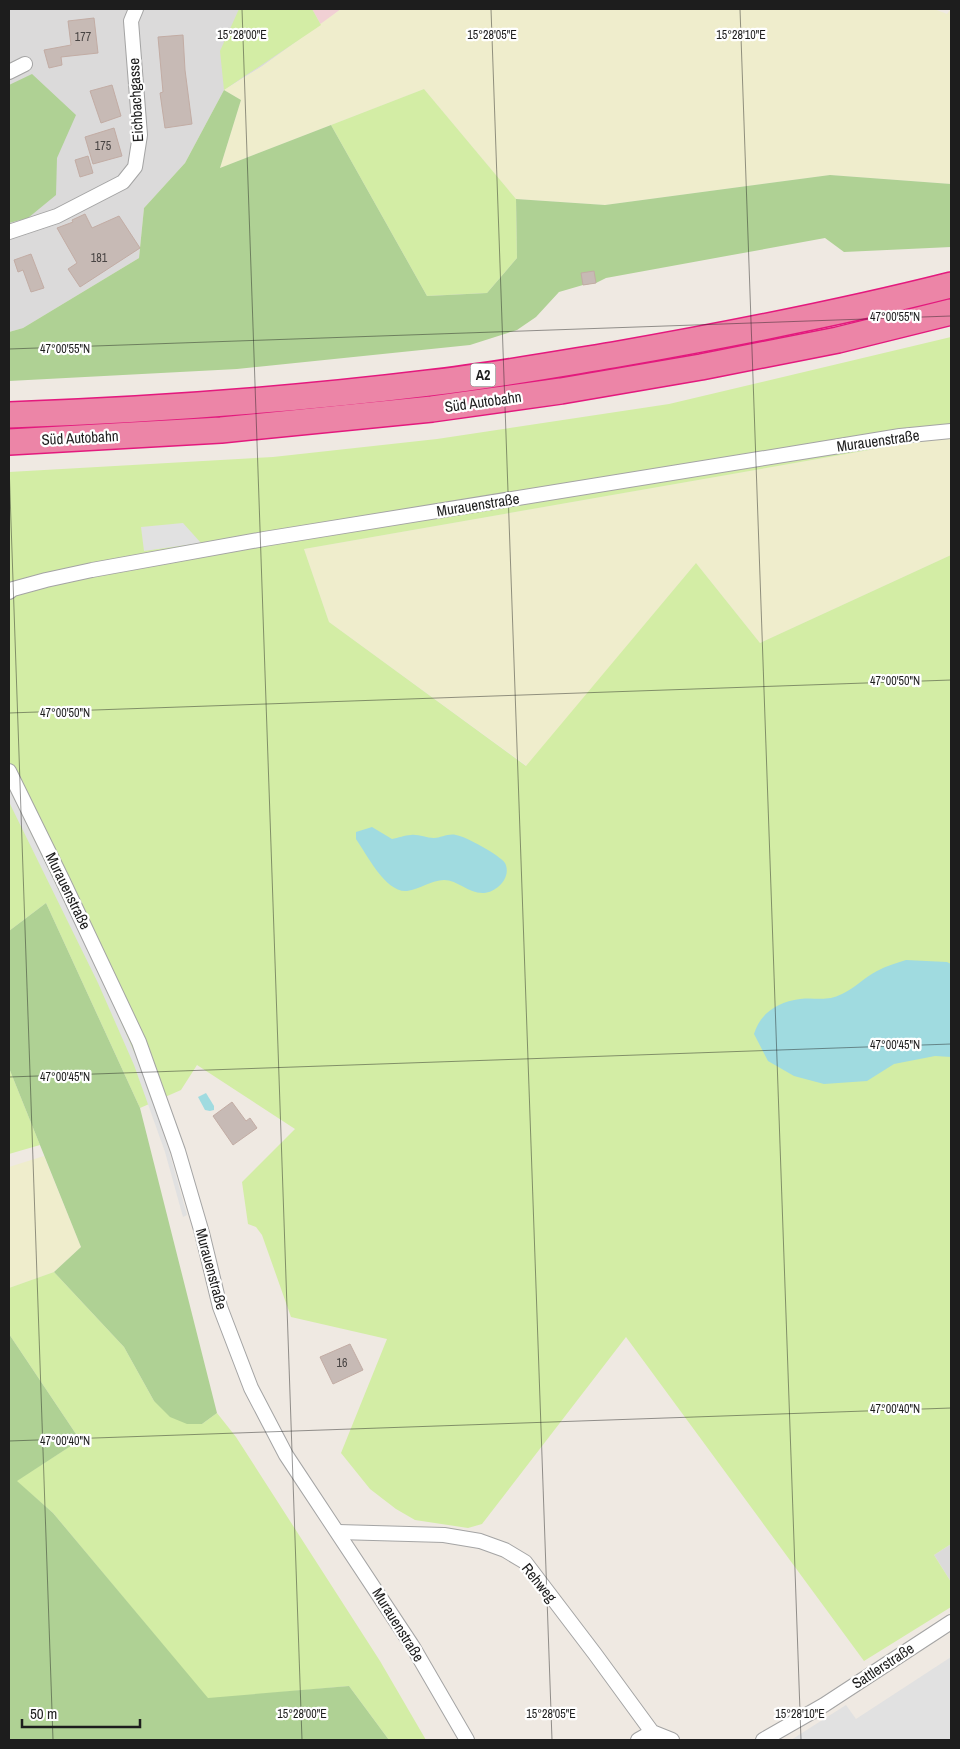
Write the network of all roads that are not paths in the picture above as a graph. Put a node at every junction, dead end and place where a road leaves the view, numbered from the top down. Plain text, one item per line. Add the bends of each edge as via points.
1 (136, 9) edge
2 (25, 64) dead end
3 (9, 72) edge
4 (9, 232) edge
5 (951, 286) edge
6 (951, 312) edge
7 (9, 415) edge
8 (951, 431) edge
9 (9, 442) edge
10 (9, 592) edge
11 (9, 771) edge
12 (338, 1532) junction
13 (951, 1622) edge
14 (652, 1732) junction
15 (467, 1740) edge
16 (638, 1740) edge
17 (672, 1740) edge
18 (763, 1740) edge

1 - 4 street, Eichbachgasse via 130,21 140,135 135,167 123,182 65,212
2 - 3 street
5 - 7 highway, Süd Autobahn / A2 via 700,340 429,383 272,399
6 - 9 highway, Süd Autobahn / A2 via 838,340 701,367 432,409 221,430
8 - 10 street, Murauenstraße via 900,436 264,539 92,570
11 - 12 street, Murauenstraße via 139,1042 178,1151 220,1307 251,1388 286,1455
12 - 14 street, Rehweg via 444,1535 480,1541 525,1562
12 - 15 street, Murauenstraße via 413,1647
13 - 18 street, Sattlerstraße via 824,1705
14 - 16 street
14 - 17 street

